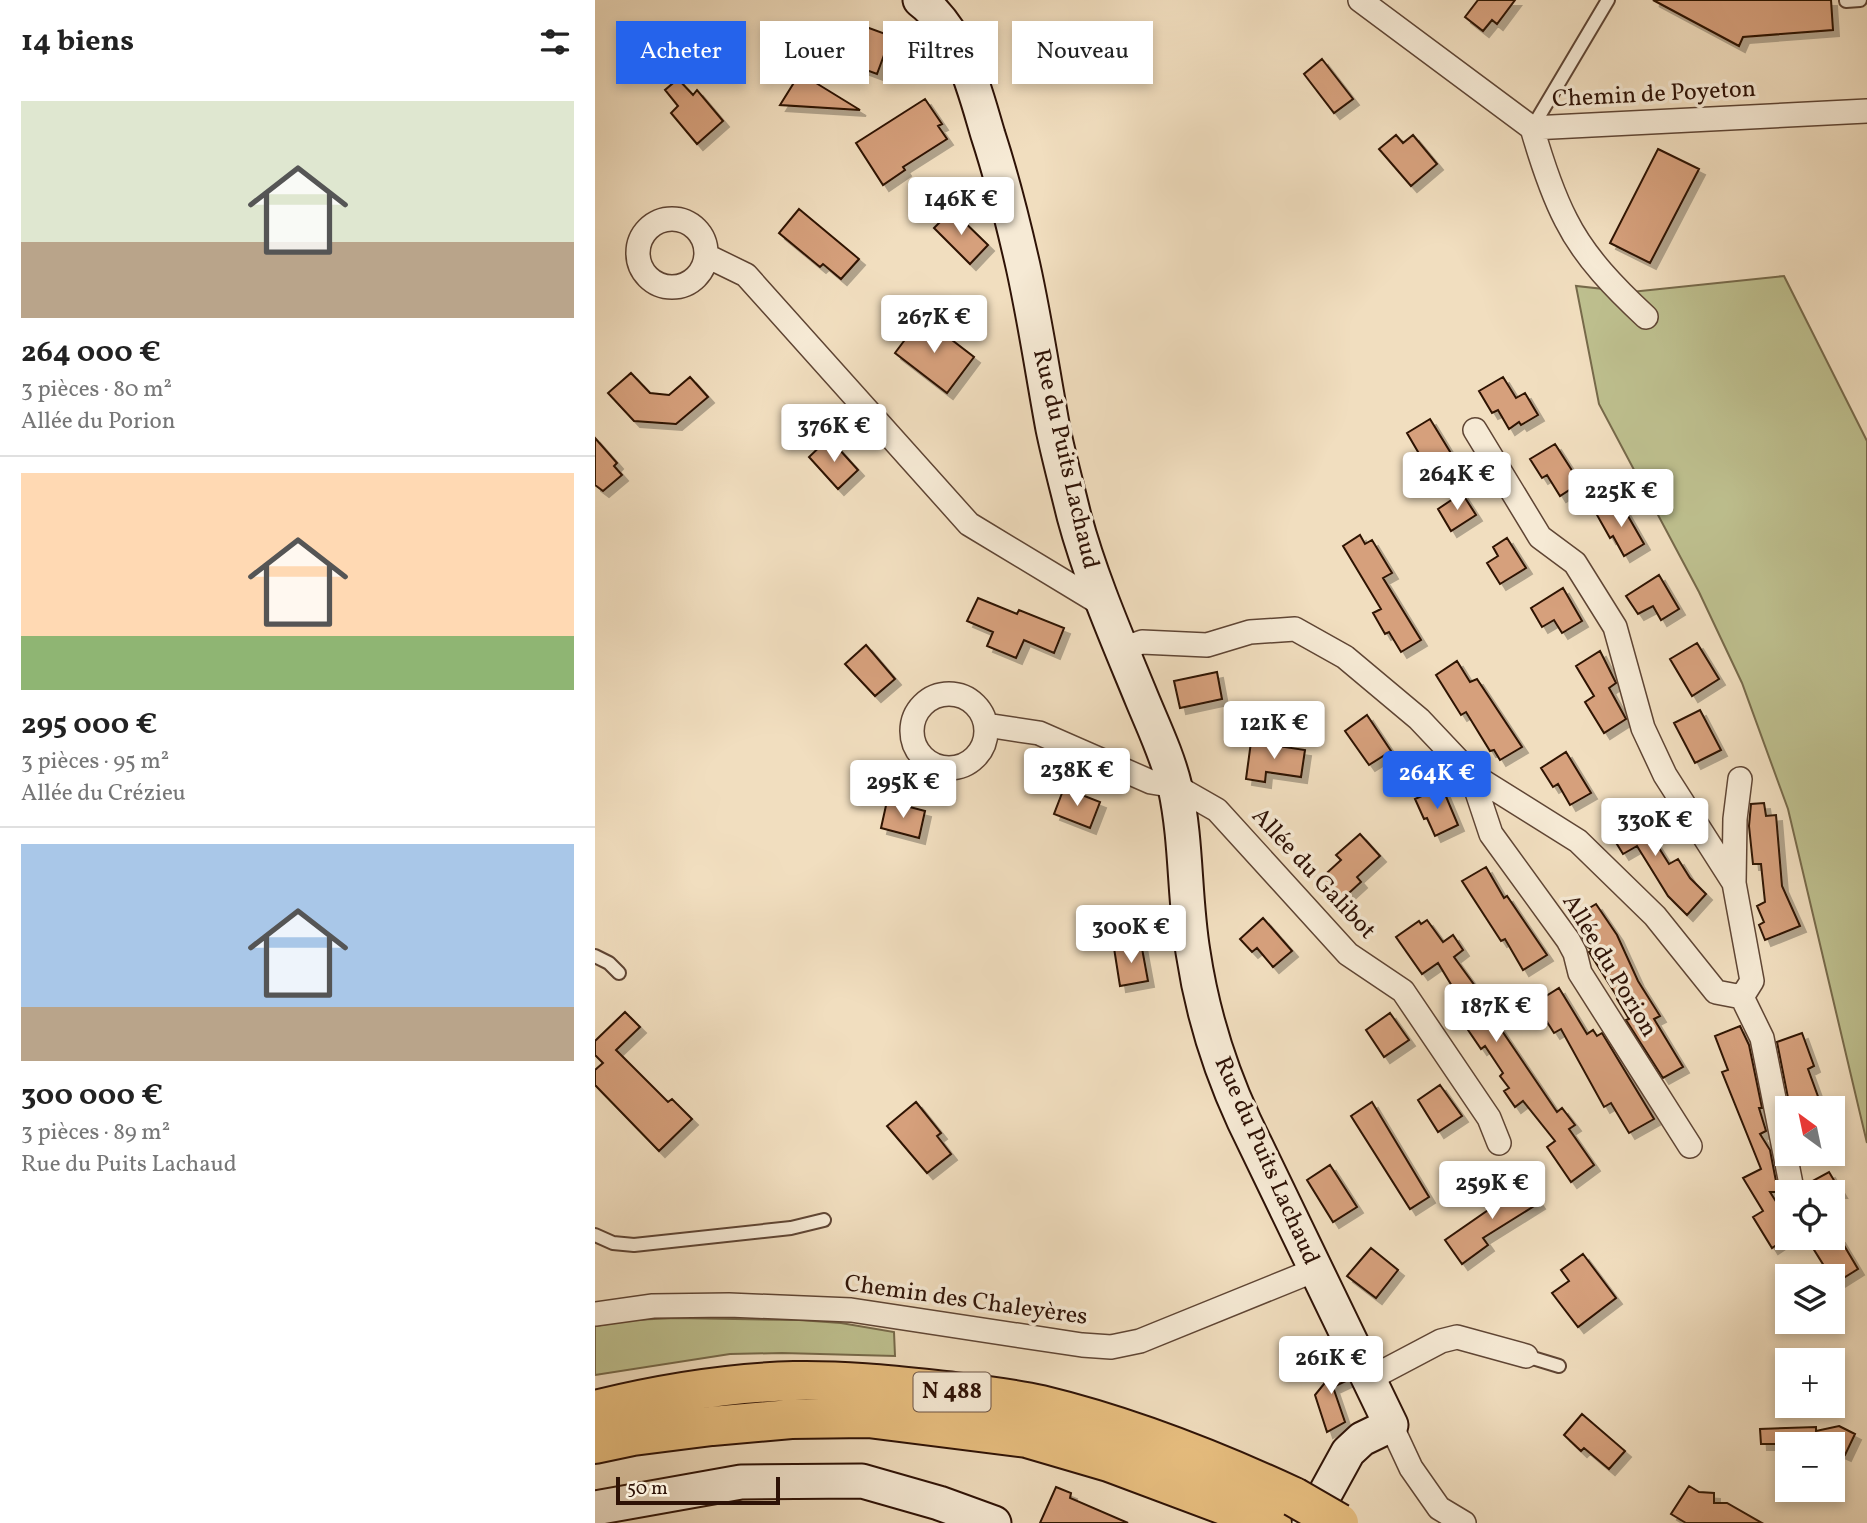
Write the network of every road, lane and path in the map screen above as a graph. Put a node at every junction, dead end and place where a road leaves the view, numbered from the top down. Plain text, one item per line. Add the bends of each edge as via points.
1 (920, 0) edge
2 (1360, 0) edge
3 (1608, 0) edge
4 (1864, 0) edge
5 (1846, 1) edge
6 (1867, 111) edge
7 (1531, 128) junction
8 (707, 256) dead end
9 (1646, 317) dead end
10 (1475, 430) dead end
11 (1103, 606) junction
12 (1122, 649) junction
13 (986, 725) dead end
14 (1471, 774) junction
15 (1740, 779) dead end
16 (1175, 786) junction
17 (1734, 883) junction
18 (595, 956) edge
19 (619, 973) dead end
20 (1742, 997) junction
21 (1499, 1143) dead end
22 (1690, 1146) dead end
23 (1790, 1180) edge
24 (824, 1220) dead end
25 (595, 1234) edge
26 (1315, 1270) junction
27 (595, 1314) edge
28 (1526, 1356) joint
29 (1559, 1366) dead end
30 (1369, 1380) junction
31 (595, 1410) edge
32 (1391, 1424) junction
33 (595, 1444) edge
34 (595, 1508) edge
35 (1286, 1516) edge
36 (994, 1523) edge
37 (1339, 1523) edge
38 (1464, 1523) edge

1 - 11 street, Rue du Puits Lachaud via 956,44 983,118 1024,269 1057,445
2 - 7 street, Chemin de Poyeton
3 - 7 lane
4 - 5 lane
6 - 7 street, Chemin de Poyeton
7 - 9 street via 1566,221 1592,261
8 - 11 street via 746,275 969,524
10 - 17 street via 1540,537 1574,563 1615,627 1643,728 1665,775
11 - 12 street, Rue du Puits Lachaud
12 - 14 street via 1142,642 1207,645 1250,632 1295,629 1345,657 1419,719
12 - 16 street, Rue du Puits Lachaud
13 - 16 street, Allée du Galibot via 1039,733 1151,782
14 - 20 street via 1578,841 1655,916 1716,992
14 - 22 street, Allée du Porion via 1491,834 1568,940 1580,973
15 - 17 street
16 - 21 street, Allée du Galibot via 1217,810 1348,954 1403,991 1489,1118
16 - 26 street, Rue du Puits Lachaud via 1192,950 1211,1037 1225,1081
17 - 20 street via 1752,981
18 - 19 lane
20 - 23 street via 1762,1038
24 - 25 lane via 791,1228 634,1245
26 - 27 street, Chemin des Chaleyères via 1140,1341 1111,1347 1036,1340 851,1310 716,1305 653,1306
26 - 30 street, Rue du Puits Lachaud
28 - 29 lane
28 - 30 street via 1457,1337
30 - 32 street, Rue du Puits Lachaud
31 - 35 highway, N 488 via 709,1388 793,1381 873,1383 1038,1405 1180,1448
32 - 35 street via 1362,1439
32 - 38 street via 1411,1468 1439,1508
33 - 35 highway, N 488 via 712,1426 868,1418 1027,1438
34 - 36 street via 741,1482 862,1480
35 - 37 highway, N 488, bridge

